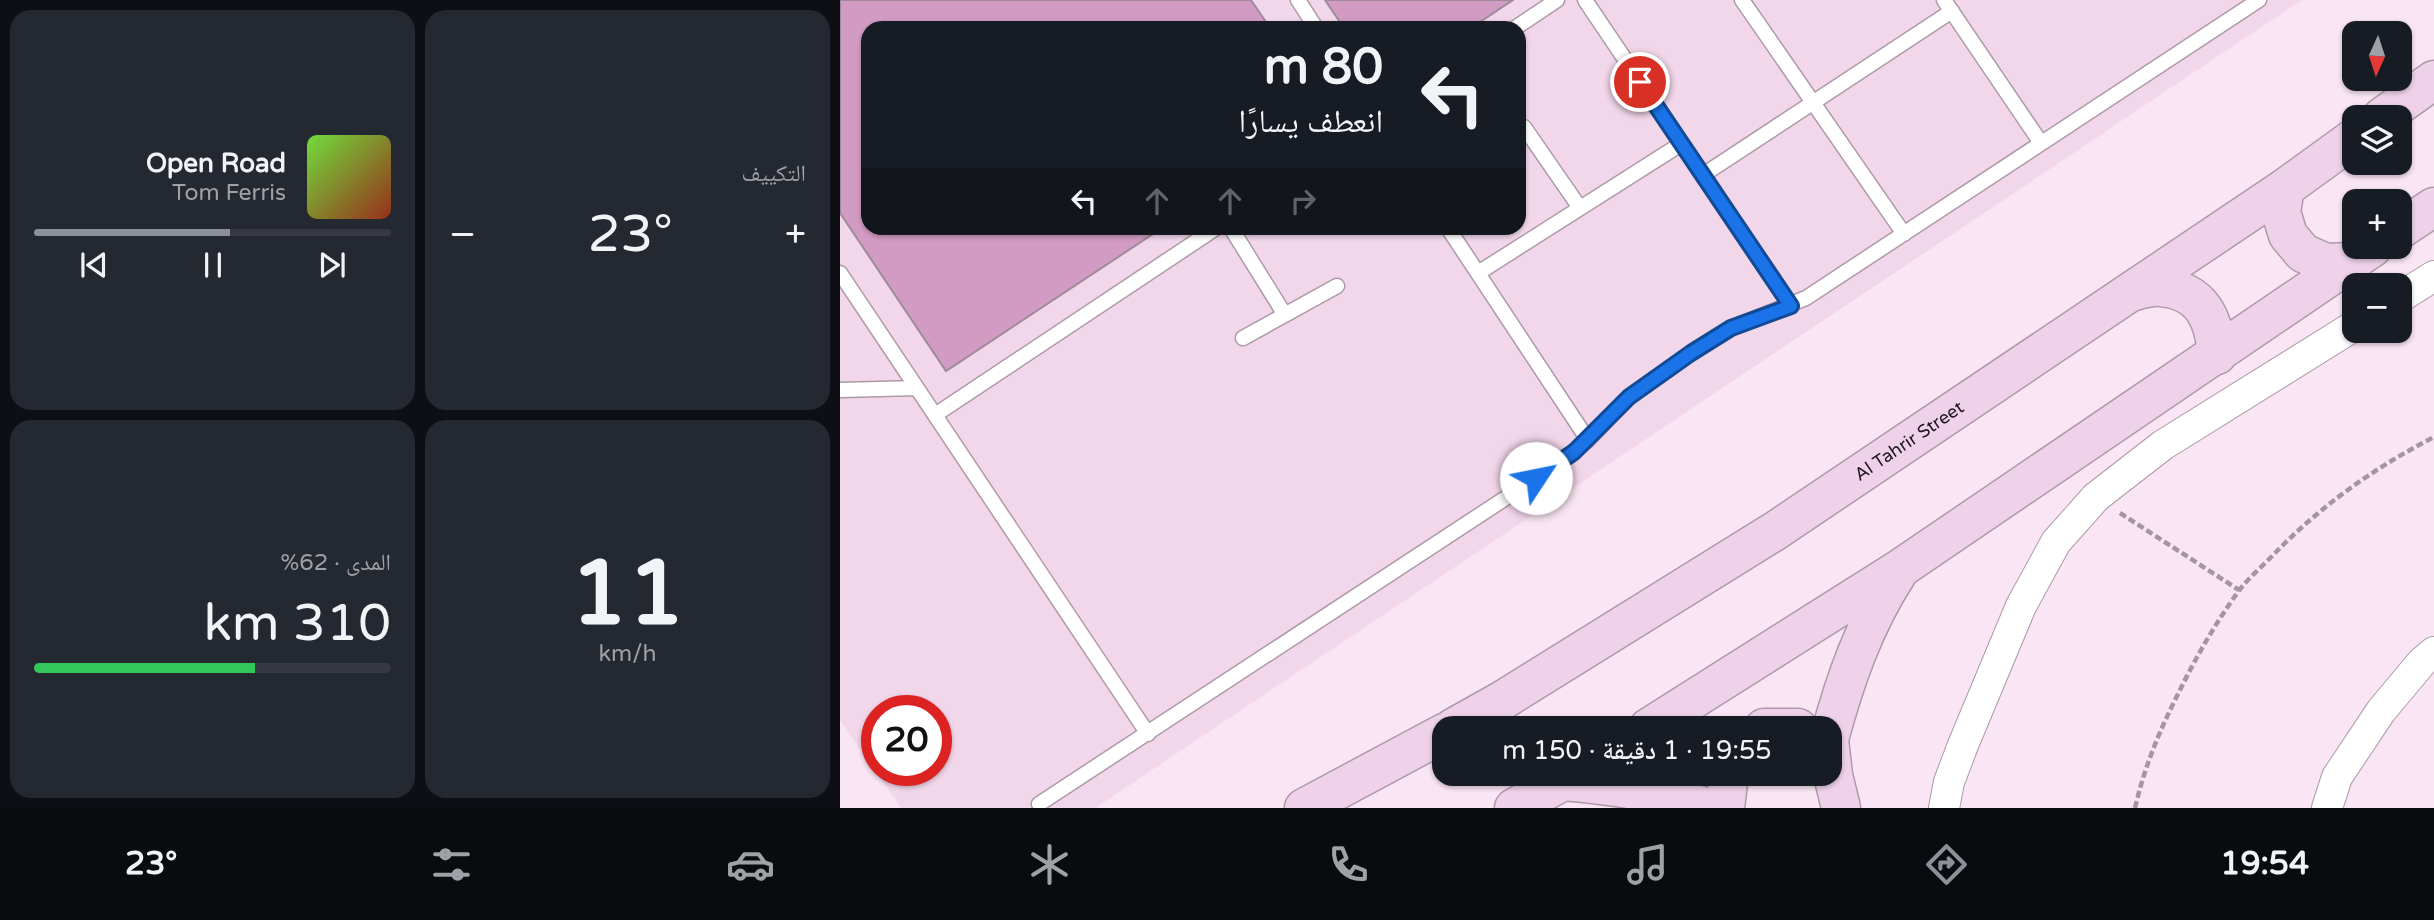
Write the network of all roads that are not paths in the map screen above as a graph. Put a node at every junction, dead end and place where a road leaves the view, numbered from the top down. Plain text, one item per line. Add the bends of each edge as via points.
1 (1298, 0) edge
2 (1557, 0) edge
3 (1584, 0) edge
4 (1742, 0) edge
5 (2259, 0) edge
6 (1948, 6) edge
7 (1312, 21) edge
8 (1526, 21) edge
9 (2434, 80) edge
10 (1813, 103) junction
11 (2399, 105) edge
12 (1526, 130) edge
13 (2041, 143) junction
14 (1682, 144) junction
15 (2342, 147) edge
16 (1703, 175) junction
17 (2286, 188) junction
18 (2434, 207) edge
19 (1580, 208) junction
20 (2412, 221) edge
21 (1904, 234) junction
22 (1205, 235) edge
23 (1235, 235) edge
24 (1453, 235) edge
25 (2342, 259) edge
26 (2355, 259) edge
27 (840, 273) edge
28 (1478, 273) junction
29 (2434, 276) edge
30 (1337, 286) dead end
31 (2412, 290) edge
32 (2134, 291) junction
33 (1791, 306) junction
34 (1285, 315) junction
35 (2342, 333) edge
36 (1243, 338) dead end
37 (2217, 355) junction
38 (917, 388) junction
39 (840, 390) edge
40 (935, 415) junction
41 (1588, 440) junction
42 (1900, 568) junction
43 (2434, 652) edge
44 (1474, 716) edge
45 (1667, 716) edge
46 (1836, 716) edge
47 (1148, 734) junction
48 (1432, 739) edge
49 (1553, 786) edge
50 (1618, 786) edge
51 (1728, 786) edge
52 (1836, 786) edge
53 (1039, 804) dead end
54 (1304, 808) edge
55 (1514, 808) edge
56 (1708, 808) edge
57 (1726, 808) edge
58 (1841, 808) edge
59 (1944, 808) edge
60 (2327, 808) edge

1 - 7 lane
2 - 8 lane
3 - 14 lane
4 - 10 lane
5 - 13 lane
6 - 10 lane
6 - 13 lane
9 - 11 street
10 - 16 lane
10 - 21 lane
12 - 19 lane
13 - 21 lane
14 - 16 lane
14 - 19 lane
15 - 17 street, Al Tahrir Street
16 - 33 lane
17 - 25 street via 2281,212 2295,244 2326,263
17 - 32 street, Al Tahrir Street
18 - 20 street
19 - 28 lane
21 - 33 lane
22 - 40 lane
23 - 34 lane
24 - 28 lane
26 - 37 street
27 - 38 lane
28 - 41 lane
29 - 31 street
30 - 34 lane
32 - 37 street via 2159,286 2183,292 2203,308 2215,330
32 - 44 street, Al Tahrir Street via 1775,531
33 - 41 lane via 1731,328 1691,353 1629,397
34 - 36 lane
35 - 59 street via 2163,445 2096,497 2056,542 2021,606 1963,745
37 - 42 street
38 - 39 lane
38 - 40 lane
40 - 47 lane
41 - 47 lane
42 - 45 street
42 - 46 street via 1858,646
43 - 60 street via 2381,711 2337,777
47 - 53 lane
48 - 54 street
49 - 55 street
50 - 56 street
51 - 57 street
52 - 58 street

